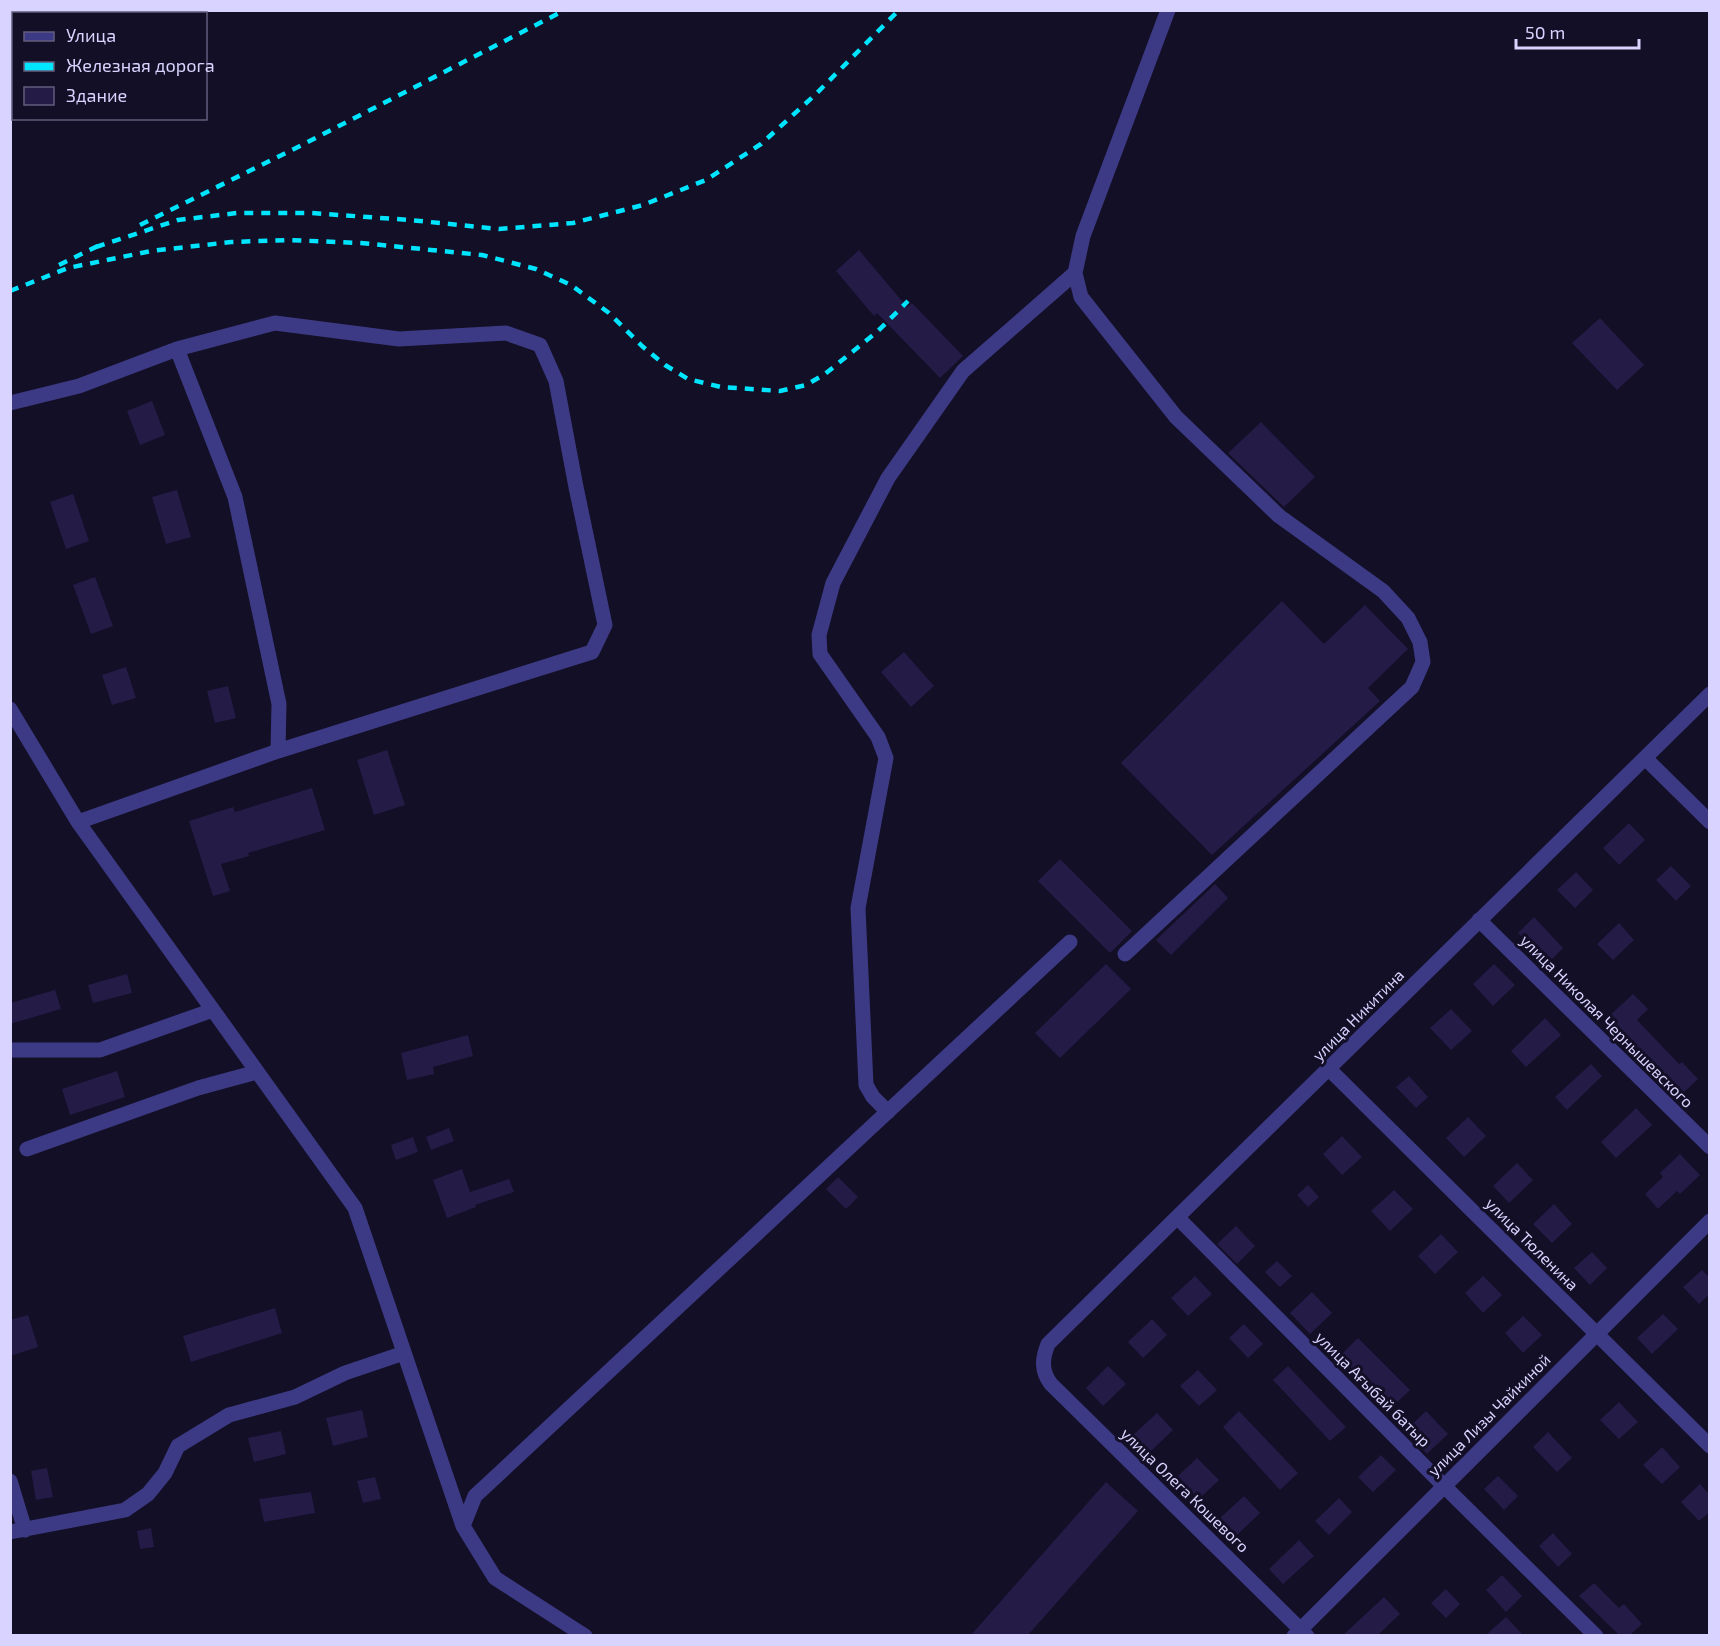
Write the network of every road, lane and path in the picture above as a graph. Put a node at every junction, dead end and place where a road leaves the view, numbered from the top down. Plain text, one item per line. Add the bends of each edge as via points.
1 (1168, 10) edge
2 (1075, 273) junction
3 (177, 349) junction
4 (10, 403) edge
5 (1710, 694) edge
6 (10, 709) edge
7 (278, 751) junction
8 (1645, 758) junction
9 (78, 822) junction
10 (1710, 822) edge
11 (1479, 920) junction
12 (1070, 942) dead end
13 (1125, 954) dead end
14 (213, 1010) junction
15 (10, 1050) edge
16 (1329, 1069) junction
17 (257, 1072) junction
18 (888, 1112) junction
19 (1710, 1147) edge
20 (27, 1149) dead end
21 (1178, 1217) junction
22 (1710, 1221) edge
23 (1596, 1334) junction
24 (404, 1353) junction
25 (1043, 1367) joint
26 (1710, 1446) edge
27 (10, 1481) edge
28 (1444, 1486) junction
29 (463, 1526) junction
30 (18, 1531) edge
31 (1301, 1633) edge
32 (585, 1635) edge
33 (1596, 1635) edge

1 - 2 street via 1083,236
2 - 13 street via 1081,297 1176,417 1279,516 1383,591 1408,618 1420,642 1423,662 1412,687
2 - 18 street via 963,370 888,478 833,583 819,635 820,654 878,737 886,758 858,908 866,1085
3 - 4 street via 79,386
3 - 7 street via 235,497 279,704
3 - 7 street via 275,323 399,339 506,333 540,345 556,381 605,625 592,652
5 - 8 street, улица Никитина
6 - 9 street
7 - 9 street
8 - 10 street
8 - 11 street, улица Никитина
9 - 14 street
11 - 16 street, улица Никитина
11 - 19 street, улица Николая Чернышевского
12 - 18 street
14 - 15 street via 100,1050
14 - 17 street
16 - 21 street, улица Никитина
16 - 23 street, улица Тюленина
17 - 20 street via 198,1088
17 - 24 street via 355,1208
18 - 29 street via 475,1496
21 - 25 street, улица Никитина via 1048,1344
21 - 28 street, улица Ағыбай батыр
22 - 23 street, улица Лизы Чайкиной
23 - 26 street, улица Тюленина
23 - 28 street, улица Лизы Чайкиной
24 - 29 street
24 - 30 street via 345,1373 295,1397 229,1415 178,1446 165,1473 148,1494 125,1510
25 - 31 street, улица Олега Кошевого via 1051,1384
27 - 30 street
28 - 31 street, улица Лизы Чайкиной
28 - 33 street, улица Ағыбай батыр
29 - 32 street via 495,1578

